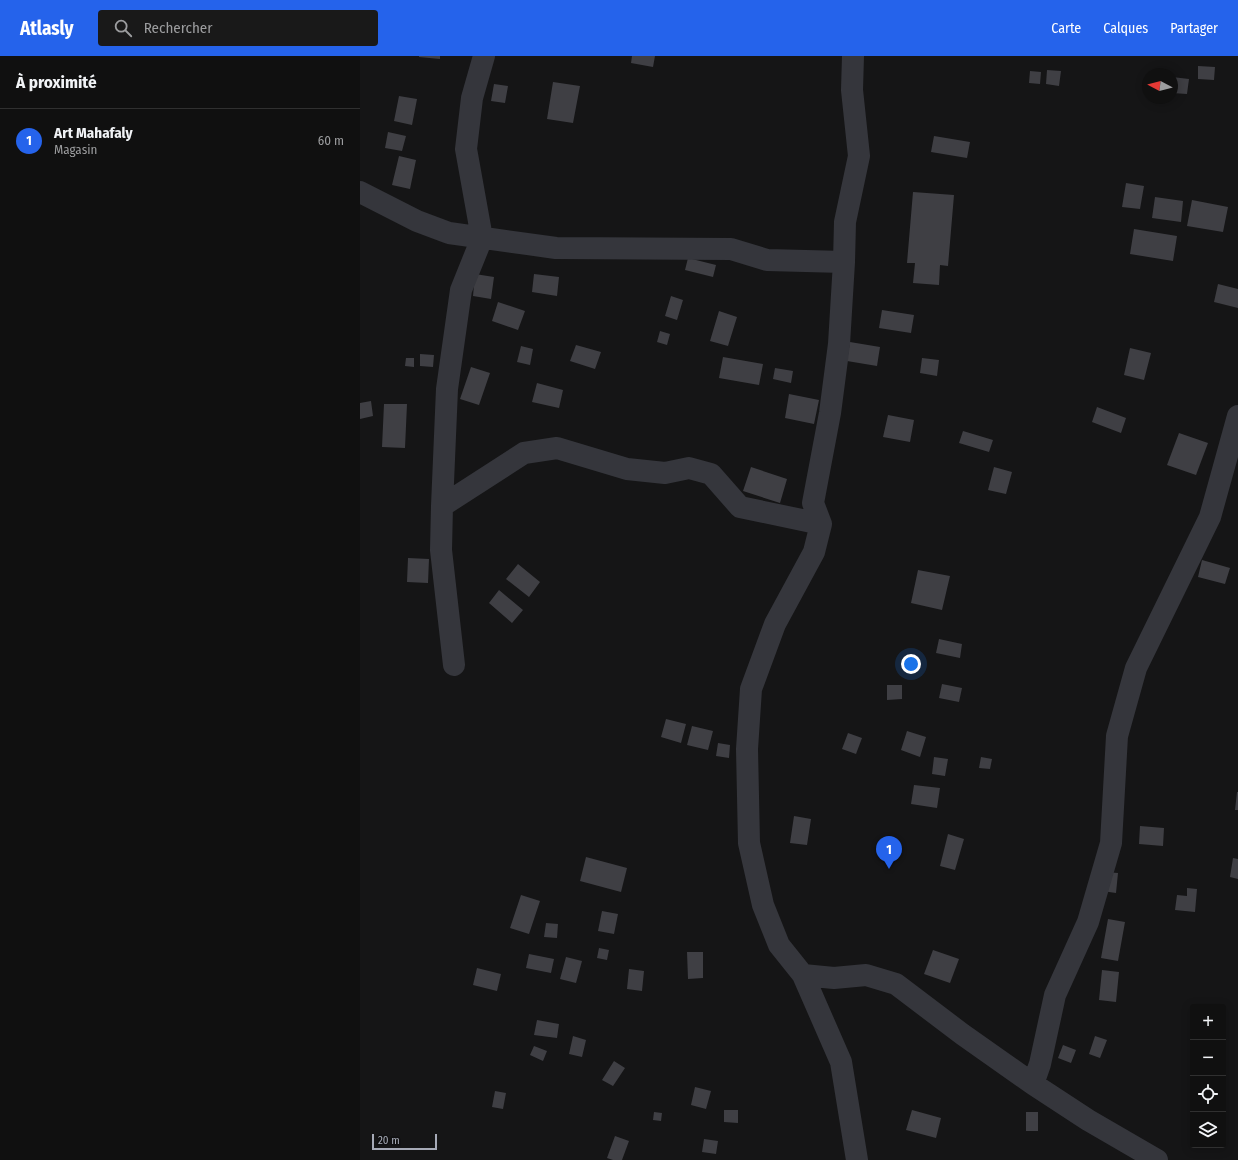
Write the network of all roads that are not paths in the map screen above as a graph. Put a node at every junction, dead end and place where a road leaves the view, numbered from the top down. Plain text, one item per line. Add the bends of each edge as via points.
1 (484, 56) edge
2 (852, 56) edge
3 (360, 192) edge
4 (482, 238) junction
5 (844, 262) junction
6 (1238, 416) edge
7 (442, 506) junction
8 (821, 524) junction
9 (454, 665) dead end
10 (803, 975) junction
11 (1033, 1084) junction
12 (857, 1160) edge
13 (1157, 1160) edge

1 - 4 street via 472,98 466,149
2 - 5 street via 852,90 859,156 845,222
3 - 4 street via 417,221 449,233
4 - 5 street via 556,248 731,250 767,260
4 - 7 street via 461,290 448,389
5 - 8 street via 837,359 813,503
6 - 11 street via 1210,517 1136,668 1117,736 1111,843 1088,922 1055,995
7 - 8 street via 524,453 557,448 627,469 665,473 689,468 711,474 740,507
7 - 9 street via 441,550
8 - 10 street via 814,552 775,624 751,689 747,749 749,843 763,905 779,945
10 - 11 street via 834,978 866,975 896,984
10 - 12 street via 841,1062
11 - 13 street

